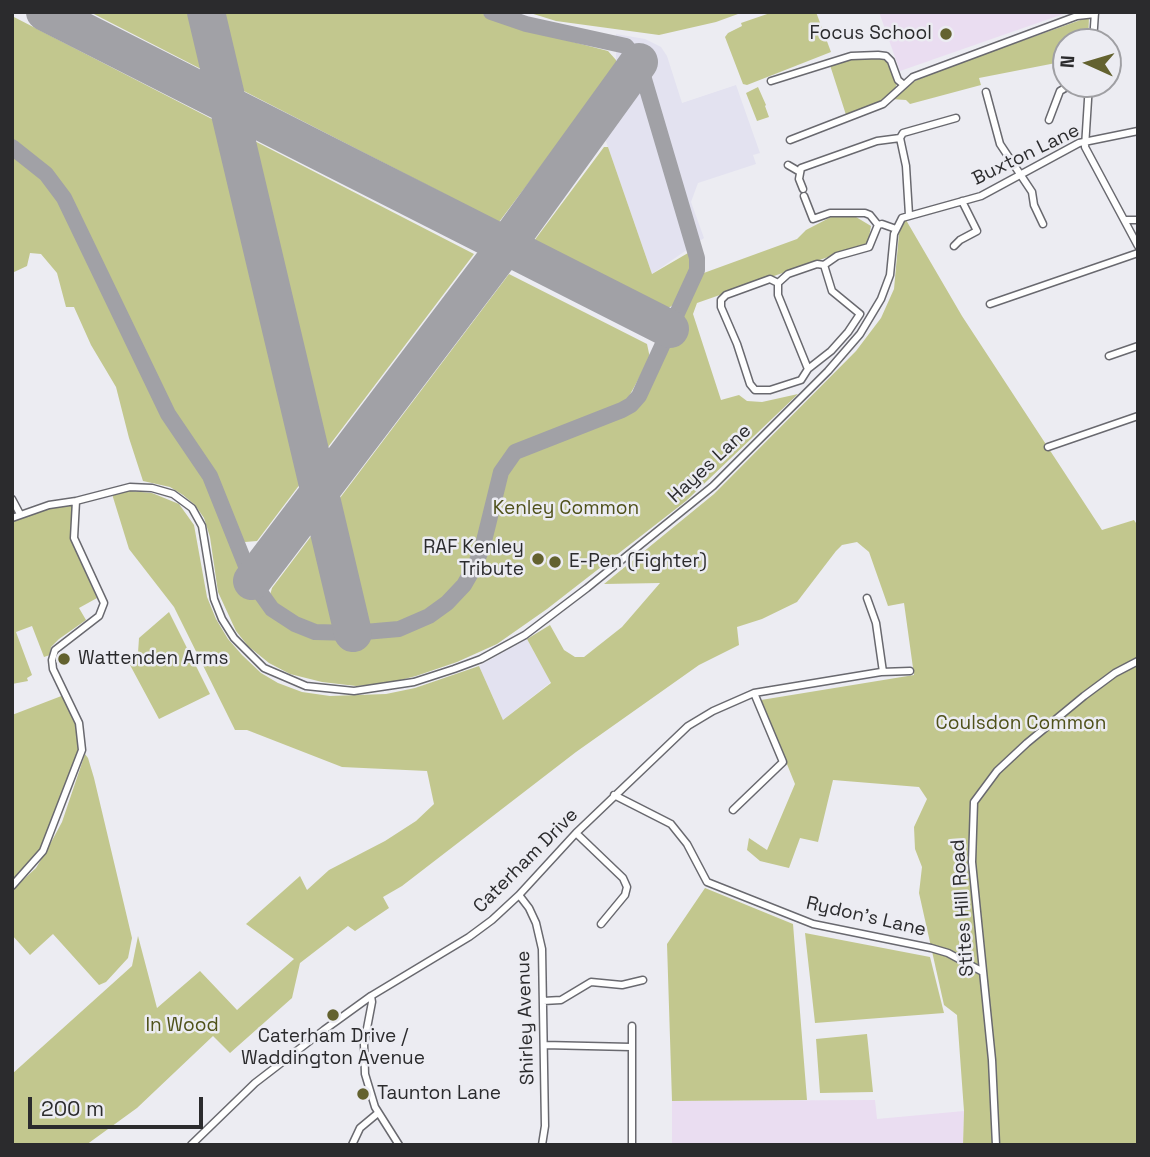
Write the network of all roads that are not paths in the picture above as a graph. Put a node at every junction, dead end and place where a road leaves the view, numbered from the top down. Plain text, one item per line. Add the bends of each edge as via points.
1 (1095, 13) edge
2 (771, 80) dead end
3 (904, 85) junction
4 (986, 92) dead end
5 (1058, 98) edge
6 (1087, 98) edge
7 (956, 118) dead end
8 (1049, 120) dead end
9 (1138, 131) edge
10 (900, 138) junction
11 (790, 140) dead end
12 (1086, 141) junction
13 (788, 166) dead end
14 (800, 172) junction
15 (1022, 175) junction
16 (962, 201) junction
17 (909, 215) junction
18 (1125, 220) junction
19 (1138, 220) edge
20 (1043, 224) dead end
21 (878, 225) junction
22 (895, 229) junction
23 (954, 246) dead end
24 (1138, 246) edge
25 (1138, 253) edge
26 (824, 265) junction
27 (778, 283) junction
28 (990, 304) dead end
29 (1138, 346) edge
30 (1109, 356) dead end
31 (808, 369) junction
32 (1138, 416) edge
33 (1048, 447) dead end
34 (12, 499) edge
35 (76, 500) junction
36 (20, 514) junction
37 (12, 518) edge
38 (867, 598) dead end
39 (1138, 661) edge
40 (910, 671) dead end
41 (883, 672) junction
42 (754, 693) junction
43 (614, 795) junction
44 (733, 810) dead end
45 (576, 833) junction
46 (12, 886) edge
47 (519, 895) junction
48 (601, 924) dead end
49 (983, 972) junction
50 (643, 980) dead end
51 (370, 996) junction
52 (543, 1001) junction
53 (632, 1026) dead end
54 (544, 1045) junction
55 (631, 1047) junction
56 (378, 1113) junction
57 (398, 1144) edge
58 (191, 1145) edge
59 (352, 1145) edge
60 (542, 1145) edge
61 (632, 1145) edge
62 (996, 1145) edge

1 - 3 street via 939,67
2 - 3 street via 851,56 878,55 891,61
3 - 11 street via 883,104
4 - 15 street via 1000,144
5 - 8 street
6 - 12 street
7 - 10 street via 903,133
9 - 12 street, Buxton Lane
10 - 14 street via 877,141 801,167
10 - 17 street
12 - 15 street, Buxton Lane
12 - 18 street via 1087,156
13 - 14 street
14 - 21 street via 813,219 865,213
15 - 16 street, Buxton Lane
15 - 20 street
16 - 17 street, Buxton Lane
16 - 23 street via 977,231
17 - 22 street
18 - 19 street
18 - 24 street
21 - 22 street
21 - 26 street via 869,247 837,256
22 - 35 street, Hayes Lane via 886,287 860,334 835,365 713,486 525,635 481,659 436,675 354,691 306,686 264,668 222,619 214,599 202,526 182,499 152,488 130,487
25 - 28 street
26 - 27 street via 788,274
26 - 31 street via 832,291 860,314 831,351
27 - 31 street
27 - 31 street via 770,279 726,295 721,307 755,390 791,385
29 - 30 street
32 - 33 street
34 - 36 street
35 - 36 street, Hayes Lane
35 - 46 street via 74,538 104,603 99,616 55,650 52,660 79,723 82,750 43,852
36 - 37 street, Hayes Lane
38 - 41 street via 877,626
39 - 49 street, Stites Hill Road via 1115,673 1027,743 997,771 974,802 972,862
40 - 41 street, Caterham Drive
41 - 42 street, Caterham Drive
42 - 43 street, Caterham Drive via 688,726
42 - 44 street via 783,762
43 - 45 street, Caterham Drive
43 - 49 street, Rydon's Lane via 671,824 707,882 813,924 931,948
45 - 47 street, Caterham Drive
45 - 48 street via 627,887
47 - 51 street, Caterham Drive via 469,937
47 - 52 street, Shirley Avenue via 529,908 542,949
49 - 62 street, Stites Hill Road
50 - 52 street via 622,985 591,982 561,1000
51 - 56 street via 364,1061
51 - 58 street, Caterham Drive via 256,1083
52 - 54 street, Shirley Avenue
53 - 55 street
54 - 55 street
54 - 60 street, Shirley Avenue
55 - 61 street
56 - 57 street
56 - 59 street via 360,1128

